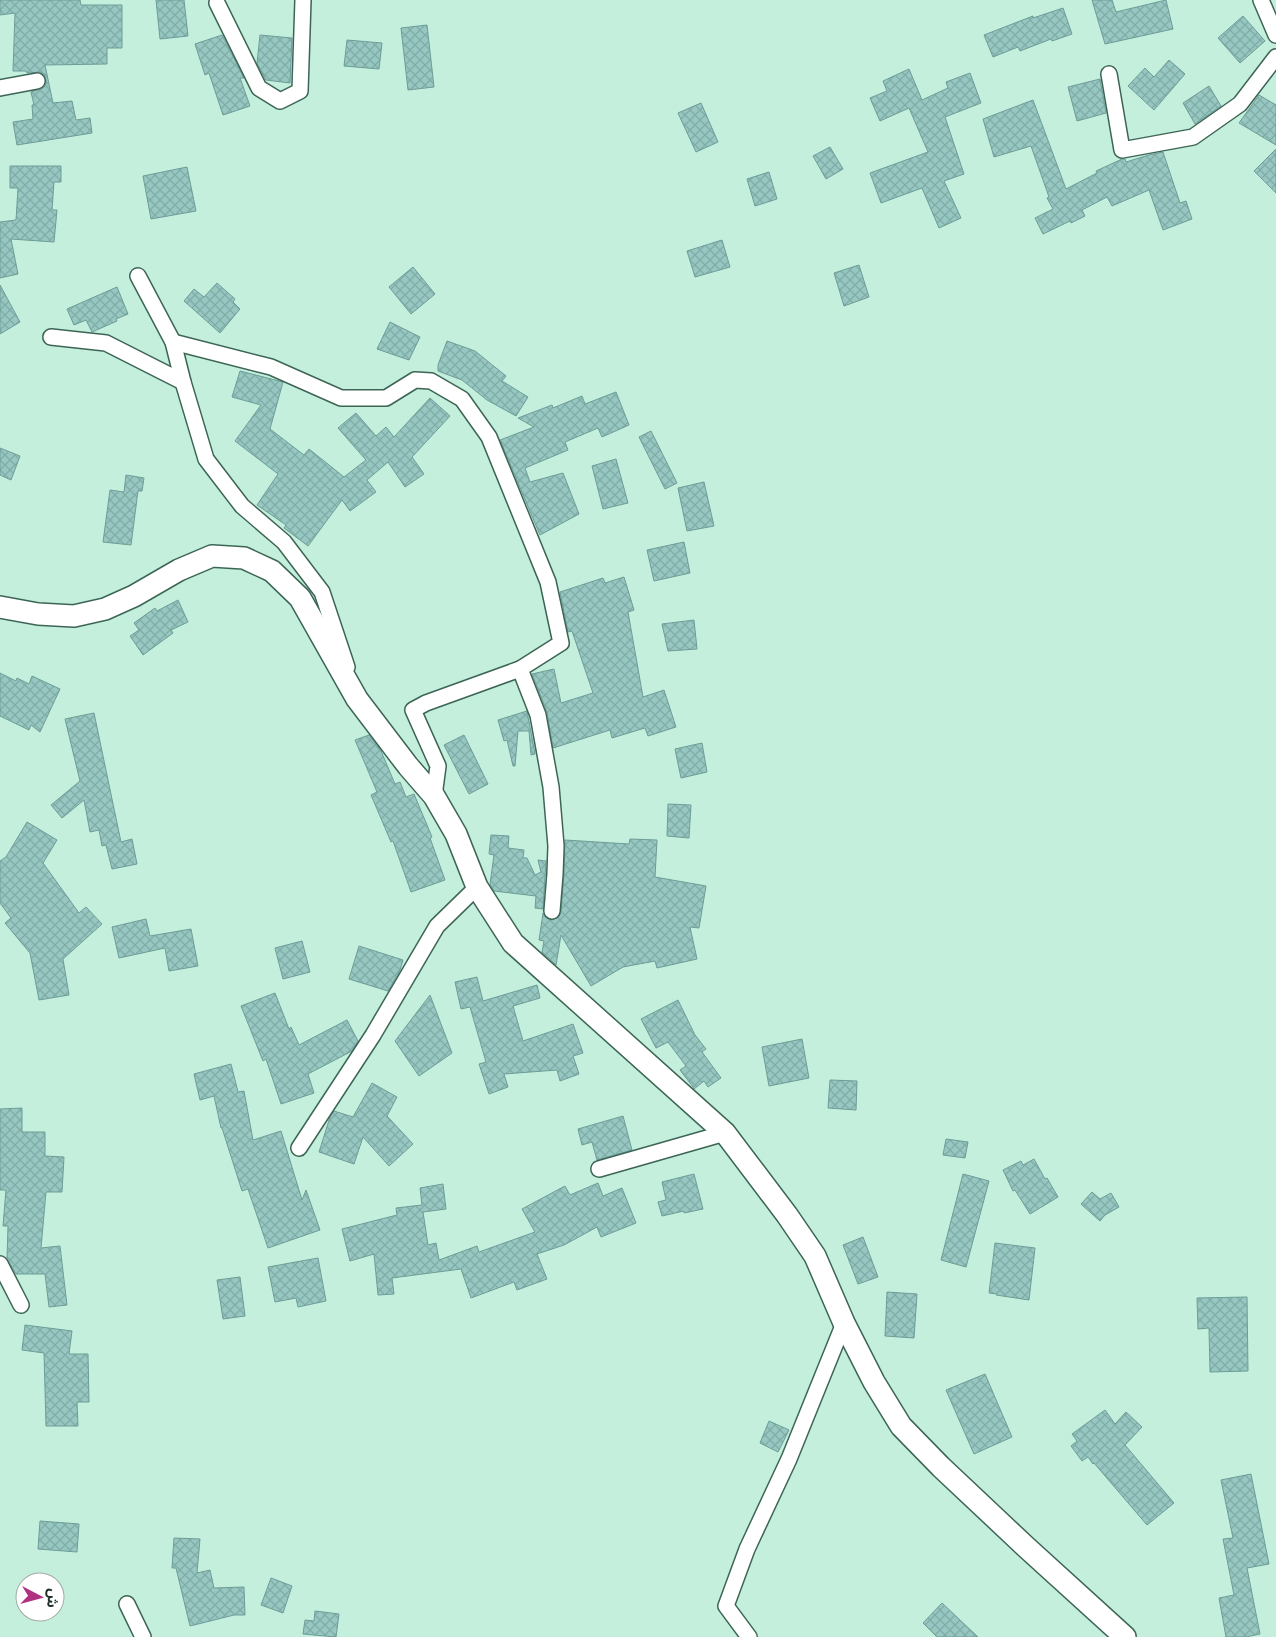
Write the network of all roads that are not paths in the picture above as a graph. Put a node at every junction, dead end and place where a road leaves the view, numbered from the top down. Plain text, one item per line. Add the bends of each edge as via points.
1 (303, 0) edge
2 (1260, 0) edge
3 (217, 3) dead end
4 (1276, 35) edge
5 (1276, 57) edge
6 (1109, 74) dead end
7 (37, 81) dead end
8 (0, 88) edge
9 (138, 276) dead end
10 (52, 337) dead end
11 (173, 342) junction
12 (183, 382) junction
13 (0, 607) edge
14 (520, 669) junction
15 (358, 699) junction
16 (434, 796) junction
17 (477, 887) junction
18 (552, 911) dead end
19 (725, 1133) junction
20 (299, 1148) dead end
21 (599, 1169) dead end
22 (0, 1264) edge
23 (21, 1305) dead end
24 (844, 1323) junction
25 (128, 1604) dead end
26 (143, 1637) edge
27 (748, 1637) edge
28 (1125, 1637) edge

1 - 3 street via 300,91 280,101 259,88
2 - 4 street
5 - 6 street via 1240,104 1193,136 1122,150
7 - 8 street
9 - 11 street
10 - 12 street via 106,343
11 - 12 street
11 - 14 street via 271,367 341,398 386,398 415,380 431,381 462,399 489,438 548,582 552,600 561,643
12 - 15 street via 206,459 242,506 284,542 322,592
13 - 15 main road via 74,616 105,609 212,556 244,558 272,571 300,598
14 - 16 street via 413,710 438,766
14 - 18 street via 538,715 551,787 556,846
15 - 16 main road
16 - 17 main road via 456,834
17 - 19 main road via 513,943
17 - 20 street via 436,926 372,1035
19 - 21 street
19 - 24 main road via 815,1256
22 - 23 street
24 - 27 street via 789,1459 746,1549 726,1606
24 - 28 main road via 901,1426 1012,1534
25 - 26 street

